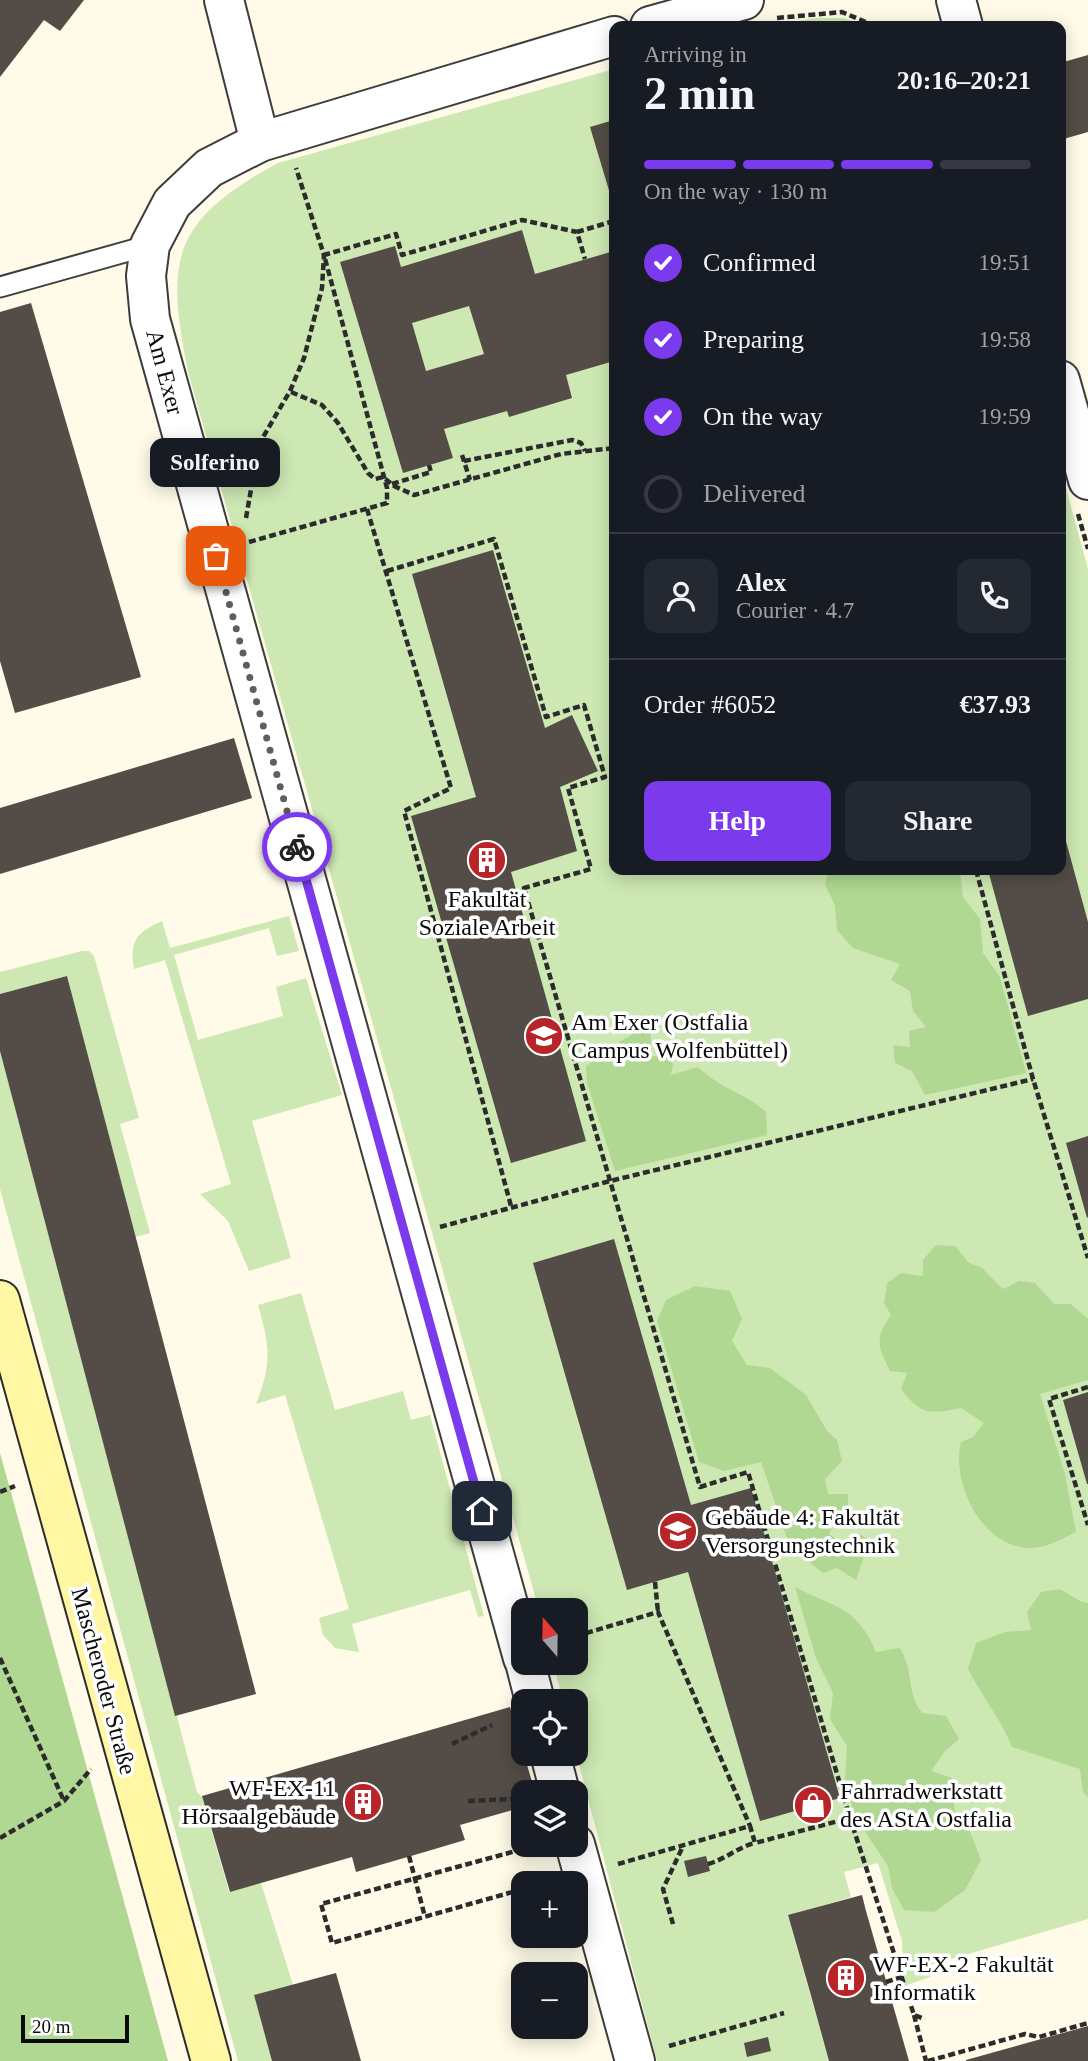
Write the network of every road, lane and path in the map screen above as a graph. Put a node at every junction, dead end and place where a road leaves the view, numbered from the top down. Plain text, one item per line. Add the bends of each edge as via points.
1 (224, 0) edge
2 (956, 0) edge
3 (755, 10) edge
4 (683, 21) edge
5 (863, 21) edge
6 (962, 21) edge
7 (609, 37) edge
8 (273, 138) junction
9 (609, 222) edge
10 (577, 232) junction
11 (150, 245) junction
12 (324, 255) junction
13 (585, 259) dead end
14 (0, 287) edge
15 (290, 391) junction
16 (1066, 401) edge
17 (609, 449) edge
18 (585, 451) junction
19 (429, 465) dead end
20 (383, 477) junction
21 (470, 480) junction
22 (1088, 480) edge
23 (391, 484) junction
24 (366, 509) junction
25 (216, 556) junction
26 (387, 571) junction
27 (977, 875) edge
28 (1033, 1079) junction
29 (610, 1181) junction
30 (511, 1206) junction
31 (404, 1237) junction
32 (1088, 1258) edge
33 (0, 1300) edge
34 (1088, 1387) edge
35 (1088, 1525) edge
36 (766, 1530) junction
37 (765, 1537) dead end
38 (655, 1582) dead end
39 (658, 1612) junction
40 (511, 1614) edge
41 (588, 1632) edge
42 (0, 1658) edge
43 (492, 1725) dead end
44 (121, 1744) junction
45 (452, 1744) dead end
46 (511, 1799) edge
47 (64, 1801) junction
48 (468, 1801) dead end
49 (850, 1818) junction
50 (750, 1826) junction
51 (0, 1838) edge
52 (755, 1843) junction
53 (683, 1845) junction
54 (511, 1852) edge
55 (409, 1856) dead end
56 (579, 1858) edge
57 (708, 1864) dead end
58 (415, 1878) junction
59 (511, 1892) edge
60 (425, 1917) junction
61 (673, 1924) dead end
62 (902, 1977) junction
63 (886, 1982) dead end
64 (784, 2013) dead end
65 (914, 2015) junction
66 (925, 2019) dead end
67 (1088, 2023) edge
68 (650, 2054) edge
69 (211, 2061) edge
70 (927, 2061) edge

1 - 8 street
2 - 6 street
3 - 4 street
3 - 5 path via 842,12
7 - 8 street, Am Exer
8 - 11 street, Am Exer via 209,168 172,204
8 - 12 path
9 - 10 path
10 - 12 path via 522,220 402,255 396,234
10 - 13 path
11 - 14 lane
11 - 25 street, Am Exer via 146,276 150,319
12 - 15 path via 323,288
12 - 20 path
15 - 20 path via 322,405 368,473 375,479
15 - 25 path via 259,444 250,507 241,533
16 - 22 street
17 - 18 path
18 - 21 path
18 - 21 path via 581,443 572,440 463,458
19 - 23 path via 432,472
20 - 23 path
20 - 24 path via 387,503
21 - 23 path via 414,495
24 - 25 path
24 - 26 path
25 - 31 street, Am Exer
26 - 29 path via 494,539 546,717 584,705 605,777 568,788 591,869 524,888
26 - 30 path via 451,788 404,811
27 - 28 path
28 - 29 path
28 - 32 path
29 - 30 path
29 - 36 path via 700,1487 748,1472
30 - 31 path
31 - 40 street, Am Exer
33 - 44 main road, Mascheroder Straße
34 - 35 path via 1049,1399
36 - 37 path
36 - 49 path
38 - 39 path
39 - 41 path
39 - 50 path
42 - 47 path
43 - 45 path
44 - 47 path via 97,1762
44 - 69 main road, Mascheroder Straße
46 - 48 path
47 - 51 path
49 - 52 path
49 - 62 path
50 - 52 path
50 - 53 path
52 - 57 path
53 - 56 path
53 - 61 path via 663,1889
54 - 58 path
55 - 58 path
56 - 68 street
58 - 60 path
58 - 60 path via 321,1904 332,1943
59 - 60 path
62 - 63 path
62 - 65 path
64 - 68 path
65 - 66 path
65 - 70 path
67 - 70 path via 1039,2037 1025,2034

